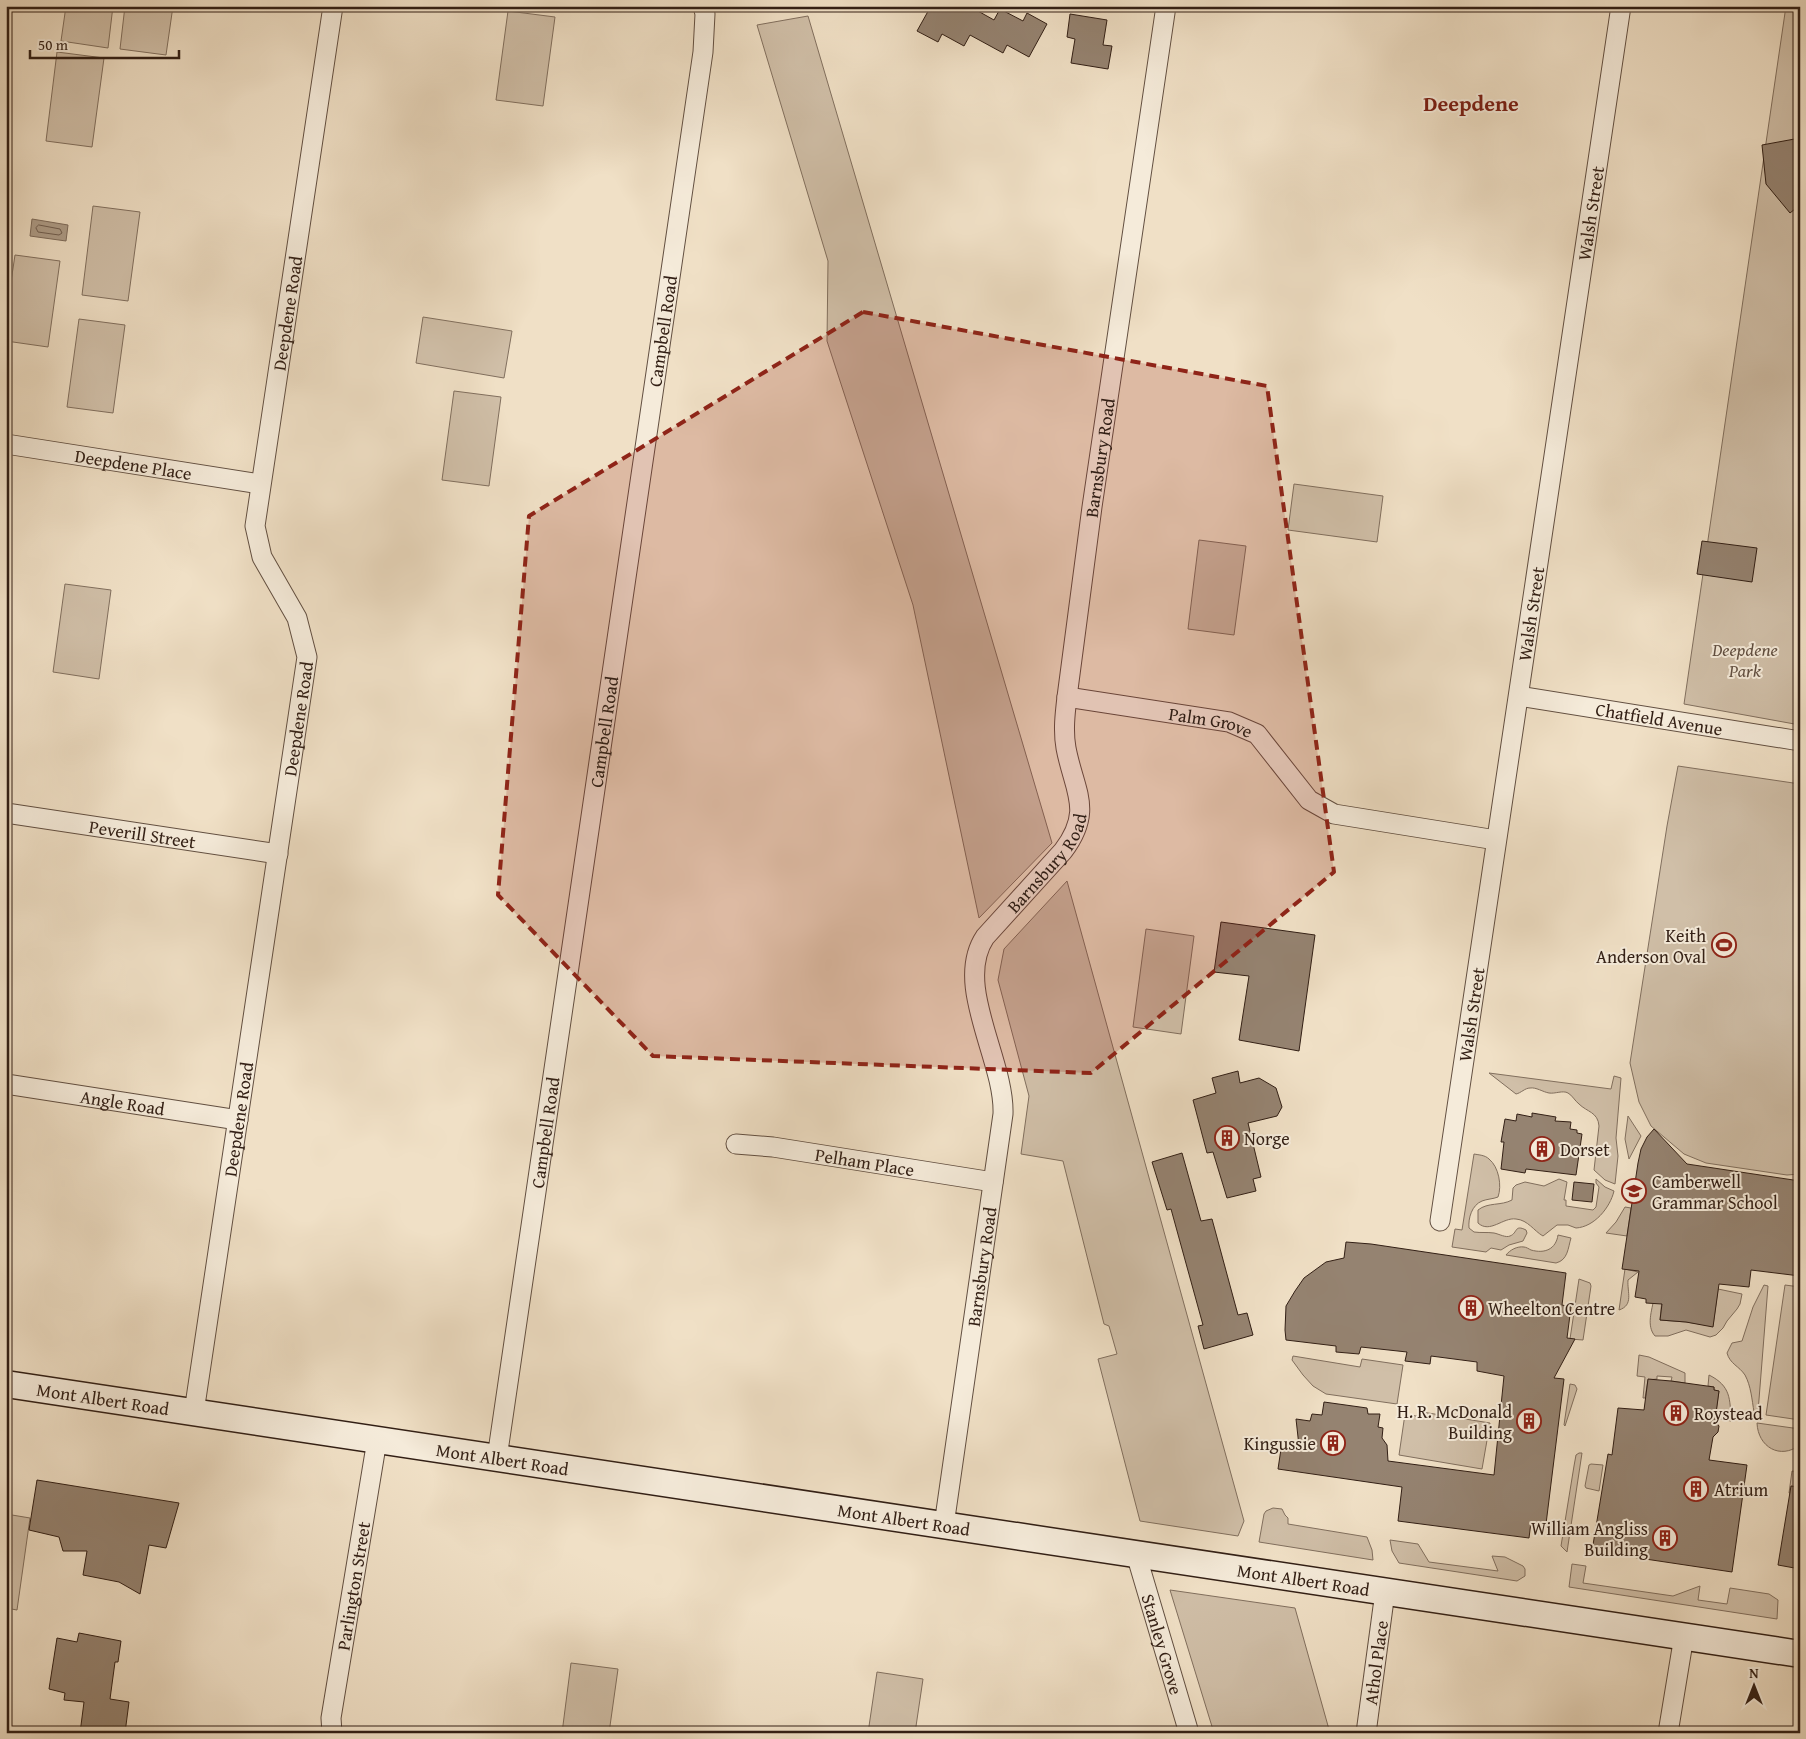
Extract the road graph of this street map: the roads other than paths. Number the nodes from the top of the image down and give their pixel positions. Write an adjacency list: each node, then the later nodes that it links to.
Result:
1 (333, 6): 6 (street, Deepdene Road)
2 (703, 6): 21 (street, Campbell Road)
3 (1166, 6): 8 (street, Barnsbury Road)
4 (1621, 6): 7 (street, Walsh Street)
5 (6, 444): 6 (street, Deepdene Place)
6 (260, 484): 12 (street, Deepdene Road)
7 (1519, 696): 9 (street, Chatfield Avenue); 11 (street, Walsh Street)
8 (1067, 697): 11 (street, Palm Grove); 16 (street, Barnsbury Road)
9 (1800, 741)
10 (6, 813): 12 (street, Peverill Street)
11 (1496, 840): 17 (street, Walsh Street)
12 (278, 854): 14 (street, Deepdene Road)
13 (6, 1084): 14 (street, Angle Road)
14 (238, 1120): 19 (street, Deepdene Road)
15 (736, 1144): 16 (street, Pelham Place)
16 (994, 1182): 22 (street, Barnsbury Road)
17 (1440, 1220)
18 (6, 1384): 19 (main road, Mont Albert Road)
19 (194, 1412): 20 (main road, Mont Albert Road)
20 (377, 1440): 21 (main road, Mont Albert Road); 27 (street, Parlington Street)
21 (497, 1458): 22 (main road, Mont Albert Road)
22 (944, 1525): 23 (main road, Mont Albert Road)
23 (1148, 1556): 24 (main road, Mont Albert Road); 28 (street, Stanley Grove)
24 (1385, 1592): 25 (main road, Mont Albert Road); 29 (street, Athol Place)
25 (1684, 1636): 26 (main road, Mont Albert Road); 30 (street)
26 (1800, 1654)
27 (332, 1733)
28 (1189, 1733)
29 (1366, 1733)
30 (1668, 1733)

